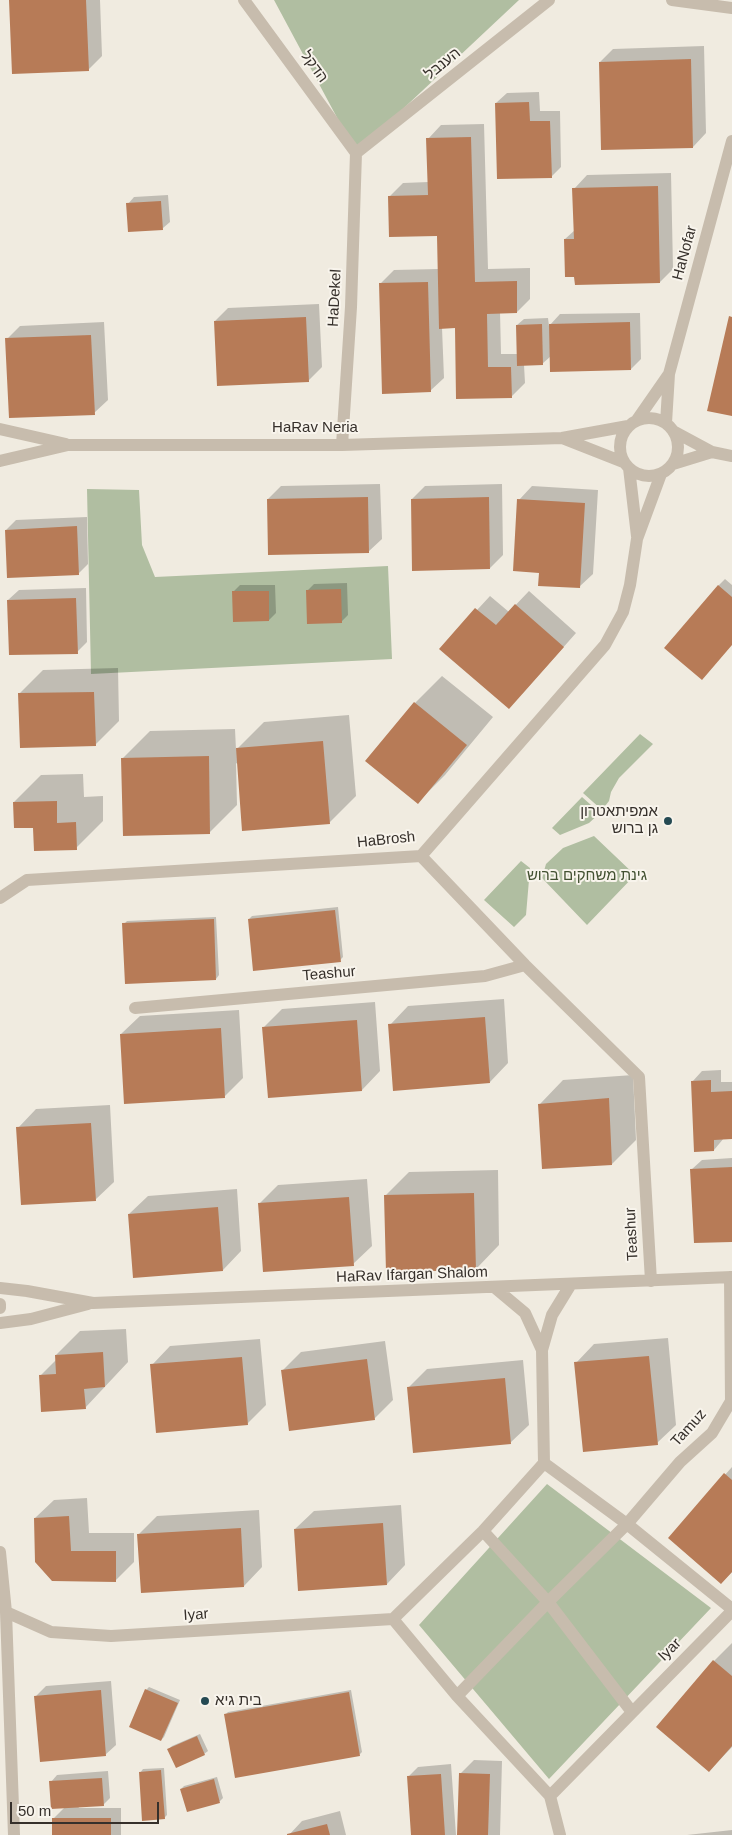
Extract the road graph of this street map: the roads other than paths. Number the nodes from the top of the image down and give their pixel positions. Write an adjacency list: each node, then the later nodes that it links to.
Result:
1 (244, 0): 6 (street, הדקל)
2 (549, 0): 6 (street, הענבל)
3 (672, 0): 4 (street)
4 (732, 8)
5 (732, 141): 7 (street, HaNofar)
6 (356, 153): 13 (street, HaDekel)
7 (669, 374): 8 (street, HaNofar); 9 (street, HaNofar)
8 (633, 423): 9 (street); 11 (street, HaRav Neria); 18 (street)
9 (670, 427): 14 (street); 17 (street)
10 (0, 429): 12 (street, HaRav Neria)
11 (562, 438): 13 (street, HaRav Neria); 18 (street, HaRav Neria)
12 (68, 445): 13 (street, HaRav Neria); 16 (street, HaRav Neria)
13 (342, 445)
14 (712, 452): 15 (street); 17 (street)
15 (732, 456)
16 (0, 461)
17 (673, 464): 19 (street)
18 (626, 465): 19 (street); 20 (street, HaBrosh)
19 (661, 474): 20 (street, HaBrosh)
20 (637, 539): 21 (street, HaBrosh)
21 (421, 856): 22 (street, HaBrosh); 23 (street, Teashur)
22 (0, 898)
23 (525, 965): 24 (street, Teashur); 26 (street, Teashur)
24 (134, 1008)
25 (731, 1277): 26 (street, HaRav Ifargan Shalom); 34 (street, Tamuz)
26 (652, 1281): 27 (street, HaRav Ifargan Shalom)
27 (572, 1284): 29 (street, HaRav Ifargan Shalom); 32 (street)
28 (0, 1288): 30 (street, HaRav Ifargan Shalom)
29 (494, 1288): 30 (street, HaRav Ifargan Shalom); 32 (street)
30 (93, 1303): 31 (street, HaRav Ifargan Shalom)
31 (0, 1323)
32 (542, 1350): 33 (street)
33 (544, 1463): 34 (street, Iyar); 35 (street)
34 (627, 1524): 37 (street); 38 (street, Iyar)
35 (483, 1531): 37 (street); 40 (street)
36 (0, 1552): 39 (street)
37 (548, 1602): 41 (street); 42 (street)
38 (732, 1610): 42 (street, Iyar)
39 (6, 1612): 40 (street, Iyar); 44 (street)
40 (393, 1619): 41 (street)
41 (457, 1696): 43 (street)
42 (632, 1712): 43 (street, Iyar)
43 (550, 1796): 45 (street)
44 (14, 1835)
45 (560, 1835)

